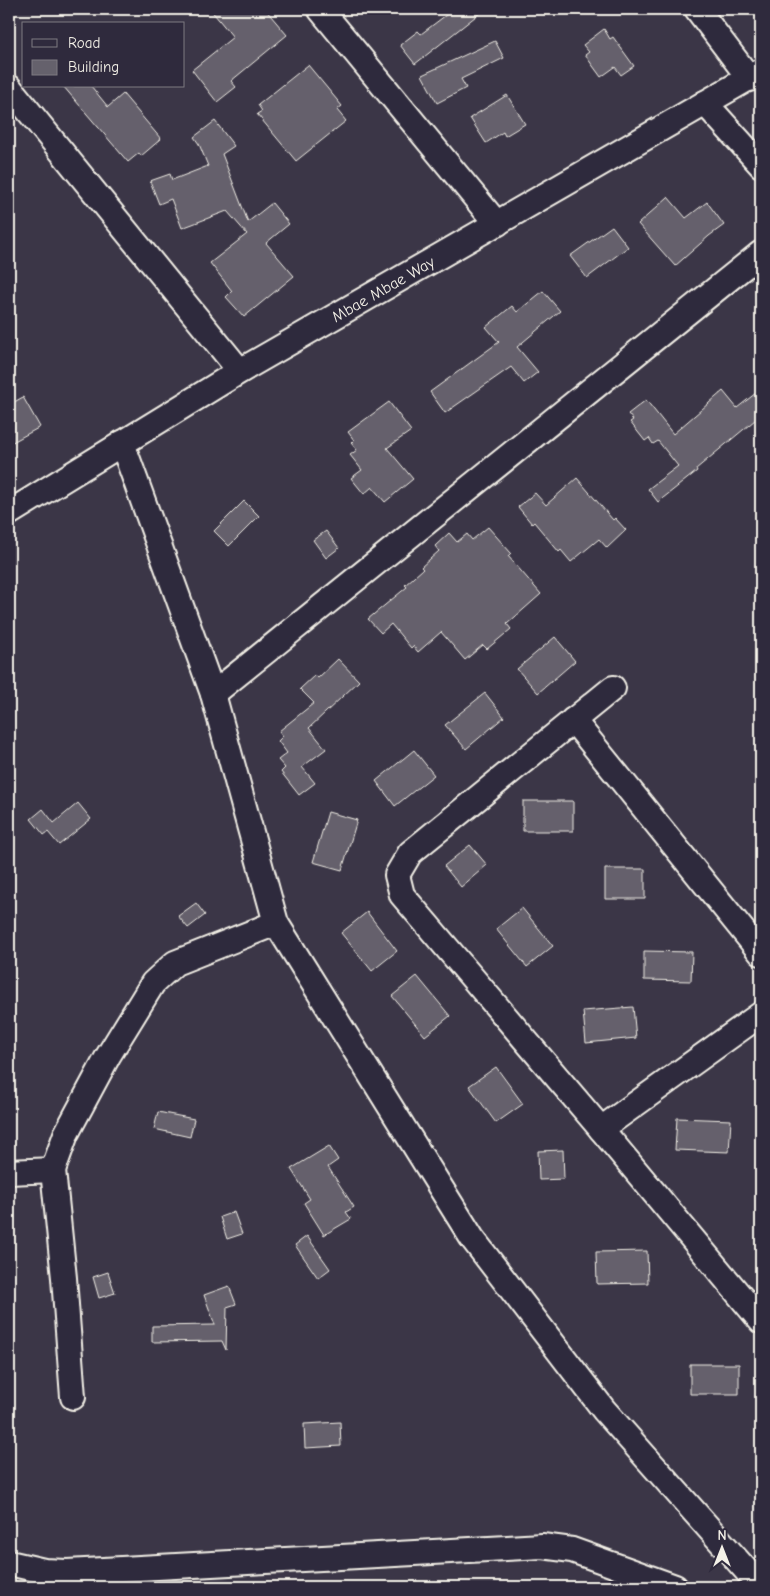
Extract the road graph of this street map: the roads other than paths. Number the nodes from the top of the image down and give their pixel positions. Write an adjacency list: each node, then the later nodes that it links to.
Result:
1 (320, 9): 7 (street)
2 (696, 9): 3 (street)
3 (755, 75): 5 (street, Mbae Mbae Way)
4 (9, 87): 9 (street)
5 (705, 102): 6 (street); 7 (street, Mbae Mbae Way)
6 (761, 165)
7 (497, 224): 9 (street, Mbae Mbae Way)
8 (761, 252): 13 (street)
9 (240, 371): 10 (street, Mbae Mbae Way)
10 (122, 443): 11 (street, Mbae Mbae Way); 13 (street)
11 (9, 513)
12 (613, 688): 14 (street)
13 (213, 694): 15 (street)
14 (573, 720): 16 (street); 18 (street)
15 (276, 924): 19 (street); 25 (street)
16 (761, 953)
17 (761, 1014): 18 (street)
18 (601, 1129): 21 (street)
19 (53, 1170): 20 (street); 22 (street)
20 (9, 1172)
21 (761, 1321)
22 (73, 1397)
23 (9, 1564): 24 (street)
24 (676, 1587)
25 (761, 1587)

